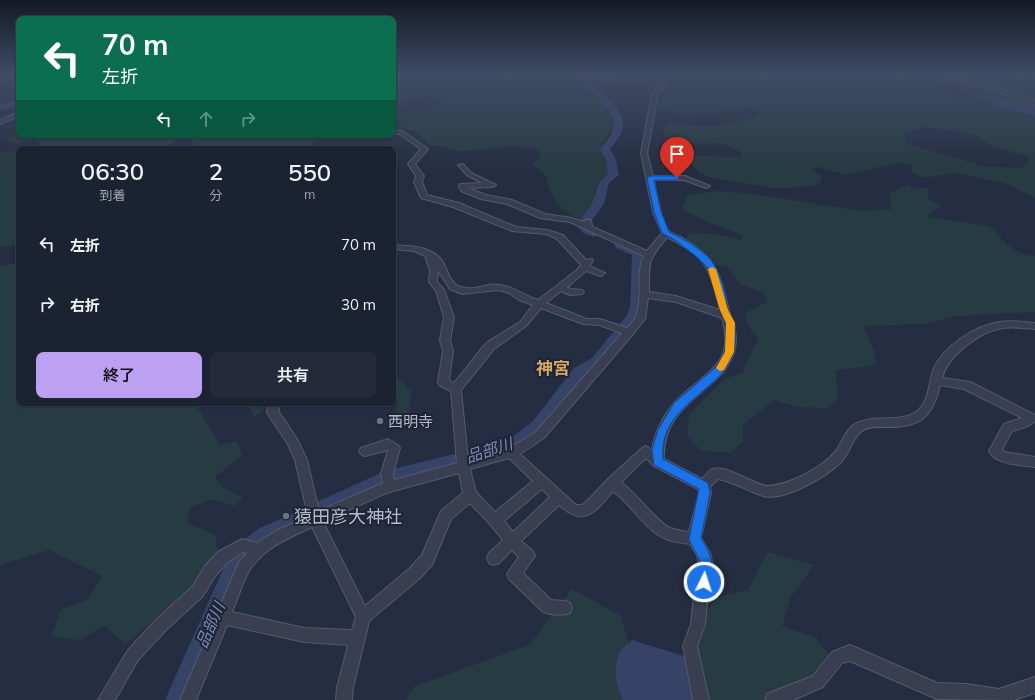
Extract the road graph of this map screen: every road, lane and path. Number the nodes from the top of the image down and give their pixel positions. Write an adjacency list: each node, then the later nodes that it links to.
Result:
1 (653, 106): 8 (street)
2 (16, 115): 3 (street)
3 (0, 122)
4 (396, 132): 6 (street)
5 (434, 144): 6 (street)
6 (425, 149): 14 (street)
7 (461, 165): 13 (street)
8 (650, 178): 9 (street); 10 (street)
9 (706, 186)
10 (666, 233): 13 (street); 20 (street)
11 (396, 247): 12 (street)
12 (429, 255): 19 (street); 24 (street)
13 (649, 255): 18 (street)
14 (586, 264): 15 (street); 16 (street)
15 (600, 273)
16 (560, 287): 17 (street); 19 (street)
17 (579, 292)
18 (644, 296): 20 (street); 22 (street)
19 (539, 304): 22 (street); 24 (street)
20 (727, 316): 28 (street)
21 (1035, 326): 23 (street)
22 (630, 332): 27 (street)
23 (936, 381): 29 (street); 33 (street)
24 (456, 389): 30 (street)
25 (273, 406): 37 (street)
26 (365, 451): 34 (street)
27 (511, 453): 30 (street); 31 (street)
28 (658, 462): 32 (street); 33 (street)
29 (1035, 462)
30 (464, 465): 34 (street); 35 (street)
31 (541, 482): 36 (street); 38 (street)
32 (612, 483): 36 (street); 39 (street)
33 (704, 486): 39 (street)
34 (390, 487): 37 (street)
35 (470, 495): 38 (street); 45 (street)
36 (558, 497): 40 (street)
37 (315, 519): 41 (street); 45 (street)
38 (495, 520): 40 (street)
39 (694, 539): 51 (street)
40 (512, 541): 42 (street); 43 (street)
41 (258, 550): 44 (street); 48 (street)
42 (494, 558)
43 (565, 608)
44 (223, 617): 46 (street); 49 (street)
45 (363, 617): 46 (street)
46 (357, 638): 50 (street)
47 (1035, 685): 52 (street)
48 (106, 700)
49 (188, 700)
50 (344, 700)
51 (701, 700)
52 (773, 700)

